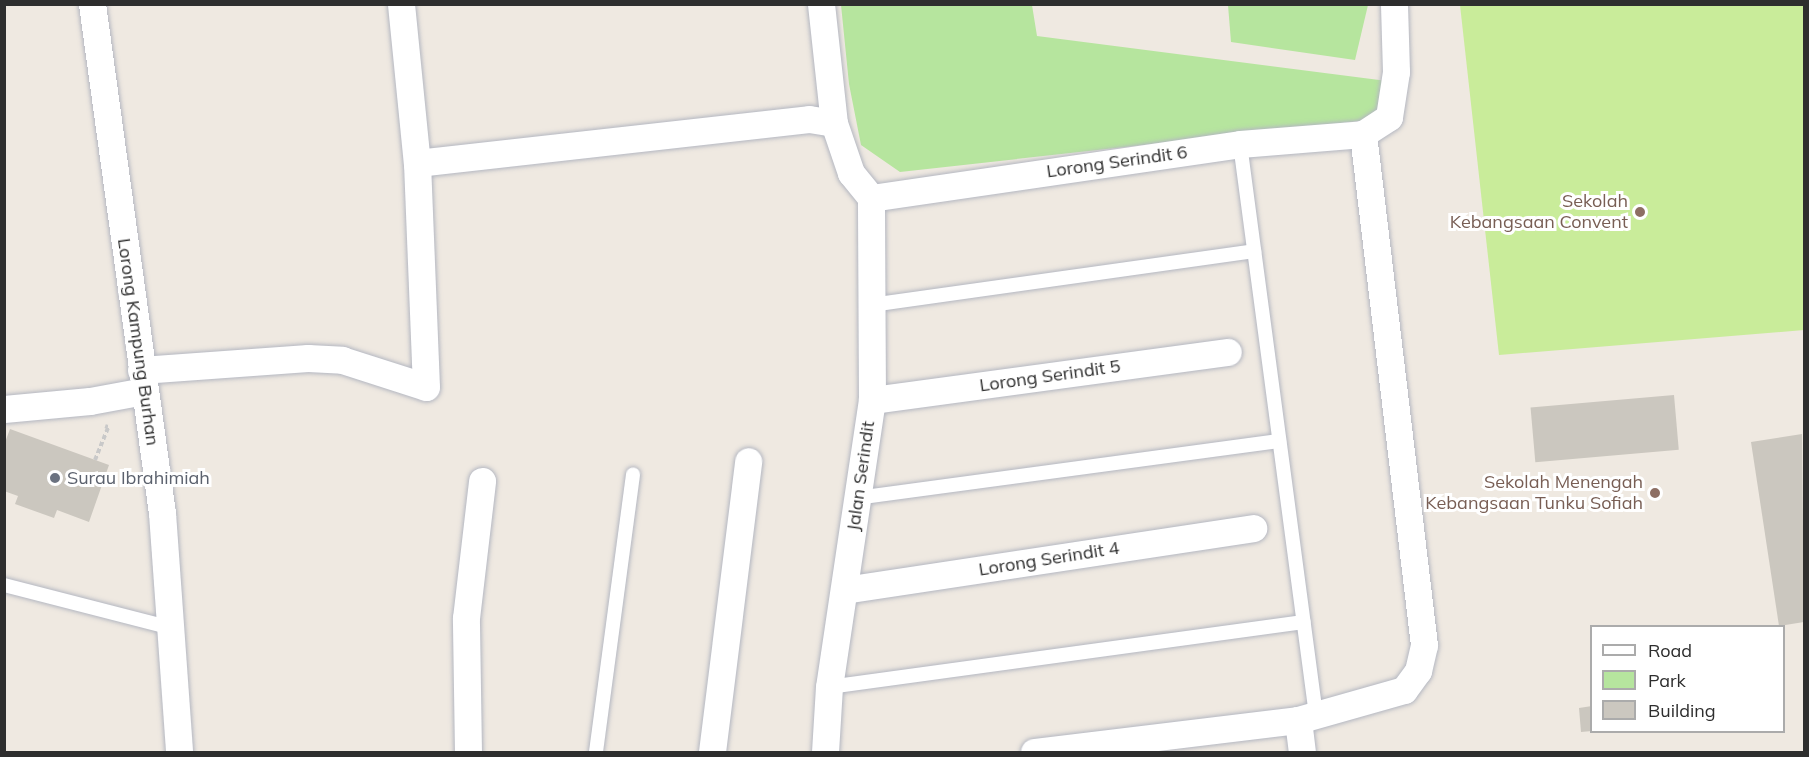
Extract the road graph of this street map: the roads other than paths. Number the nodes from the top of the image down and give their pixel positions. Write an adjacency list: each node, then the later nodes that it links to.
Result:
1 (92, 4): 13 (street, Lorong Kampung Burhan)
2 (401, 4): 8 (street)
3 (821, 4): 5 (street)
4 (1394, 4): 6 (street)
5 (834, 123): 8 (street); 9 (street)
6 (1363, 134): 7 (street, Lorong Serindit 6); 27 (street)
7 (1240, 144): 9 (street, Lorong Serindit 6); 10 (lane)
8 (417, 163): 13 (street)
9 (871, 198): 11 (street, Jalan Serindit)
10 (1254, 251): 11 (lane); 16 (lane)
11 (871, 305): 14 (street, Jalan Serindit)
12 (1228, 351): 14 (street, Lorong Serindit 5)
13 (143, 381): 15 (street); 25 (street, Lorong Kampung Burhan)
14 (872, 400): 20 (street, Jalan Serindit)
15 (4, 409)
16 (1279, 441): 20 (lane); 24 (lane)
17 (748, 461): 31 (street)
18 (633, 474): 30 (lane)
19 (482, 481): 29 (street)
20 (857, 498): 23 (street, Jalan Serindit)
21 (1253, 528): 23 (street, Lorong Serindit 4)
22 (4, 585): 25 (lane)
23 (844, 590): 26 (street, Jalan Serindit)
24 (1304, 622): 26 (lane); 27 (lane)
25 (172, 628): 28 (street, Lorong Kampung Burhan)
26 (829, 687): 32 (street, Jalan Serindit)
27 (1307, 717): 33 (street); 34 (street)
28 (179, 753)
29 (468, 753)
30 (596, 753)
31 (712, 753)
32 (825, 753)
33 (1034, 753)
34 (1302, 753)

